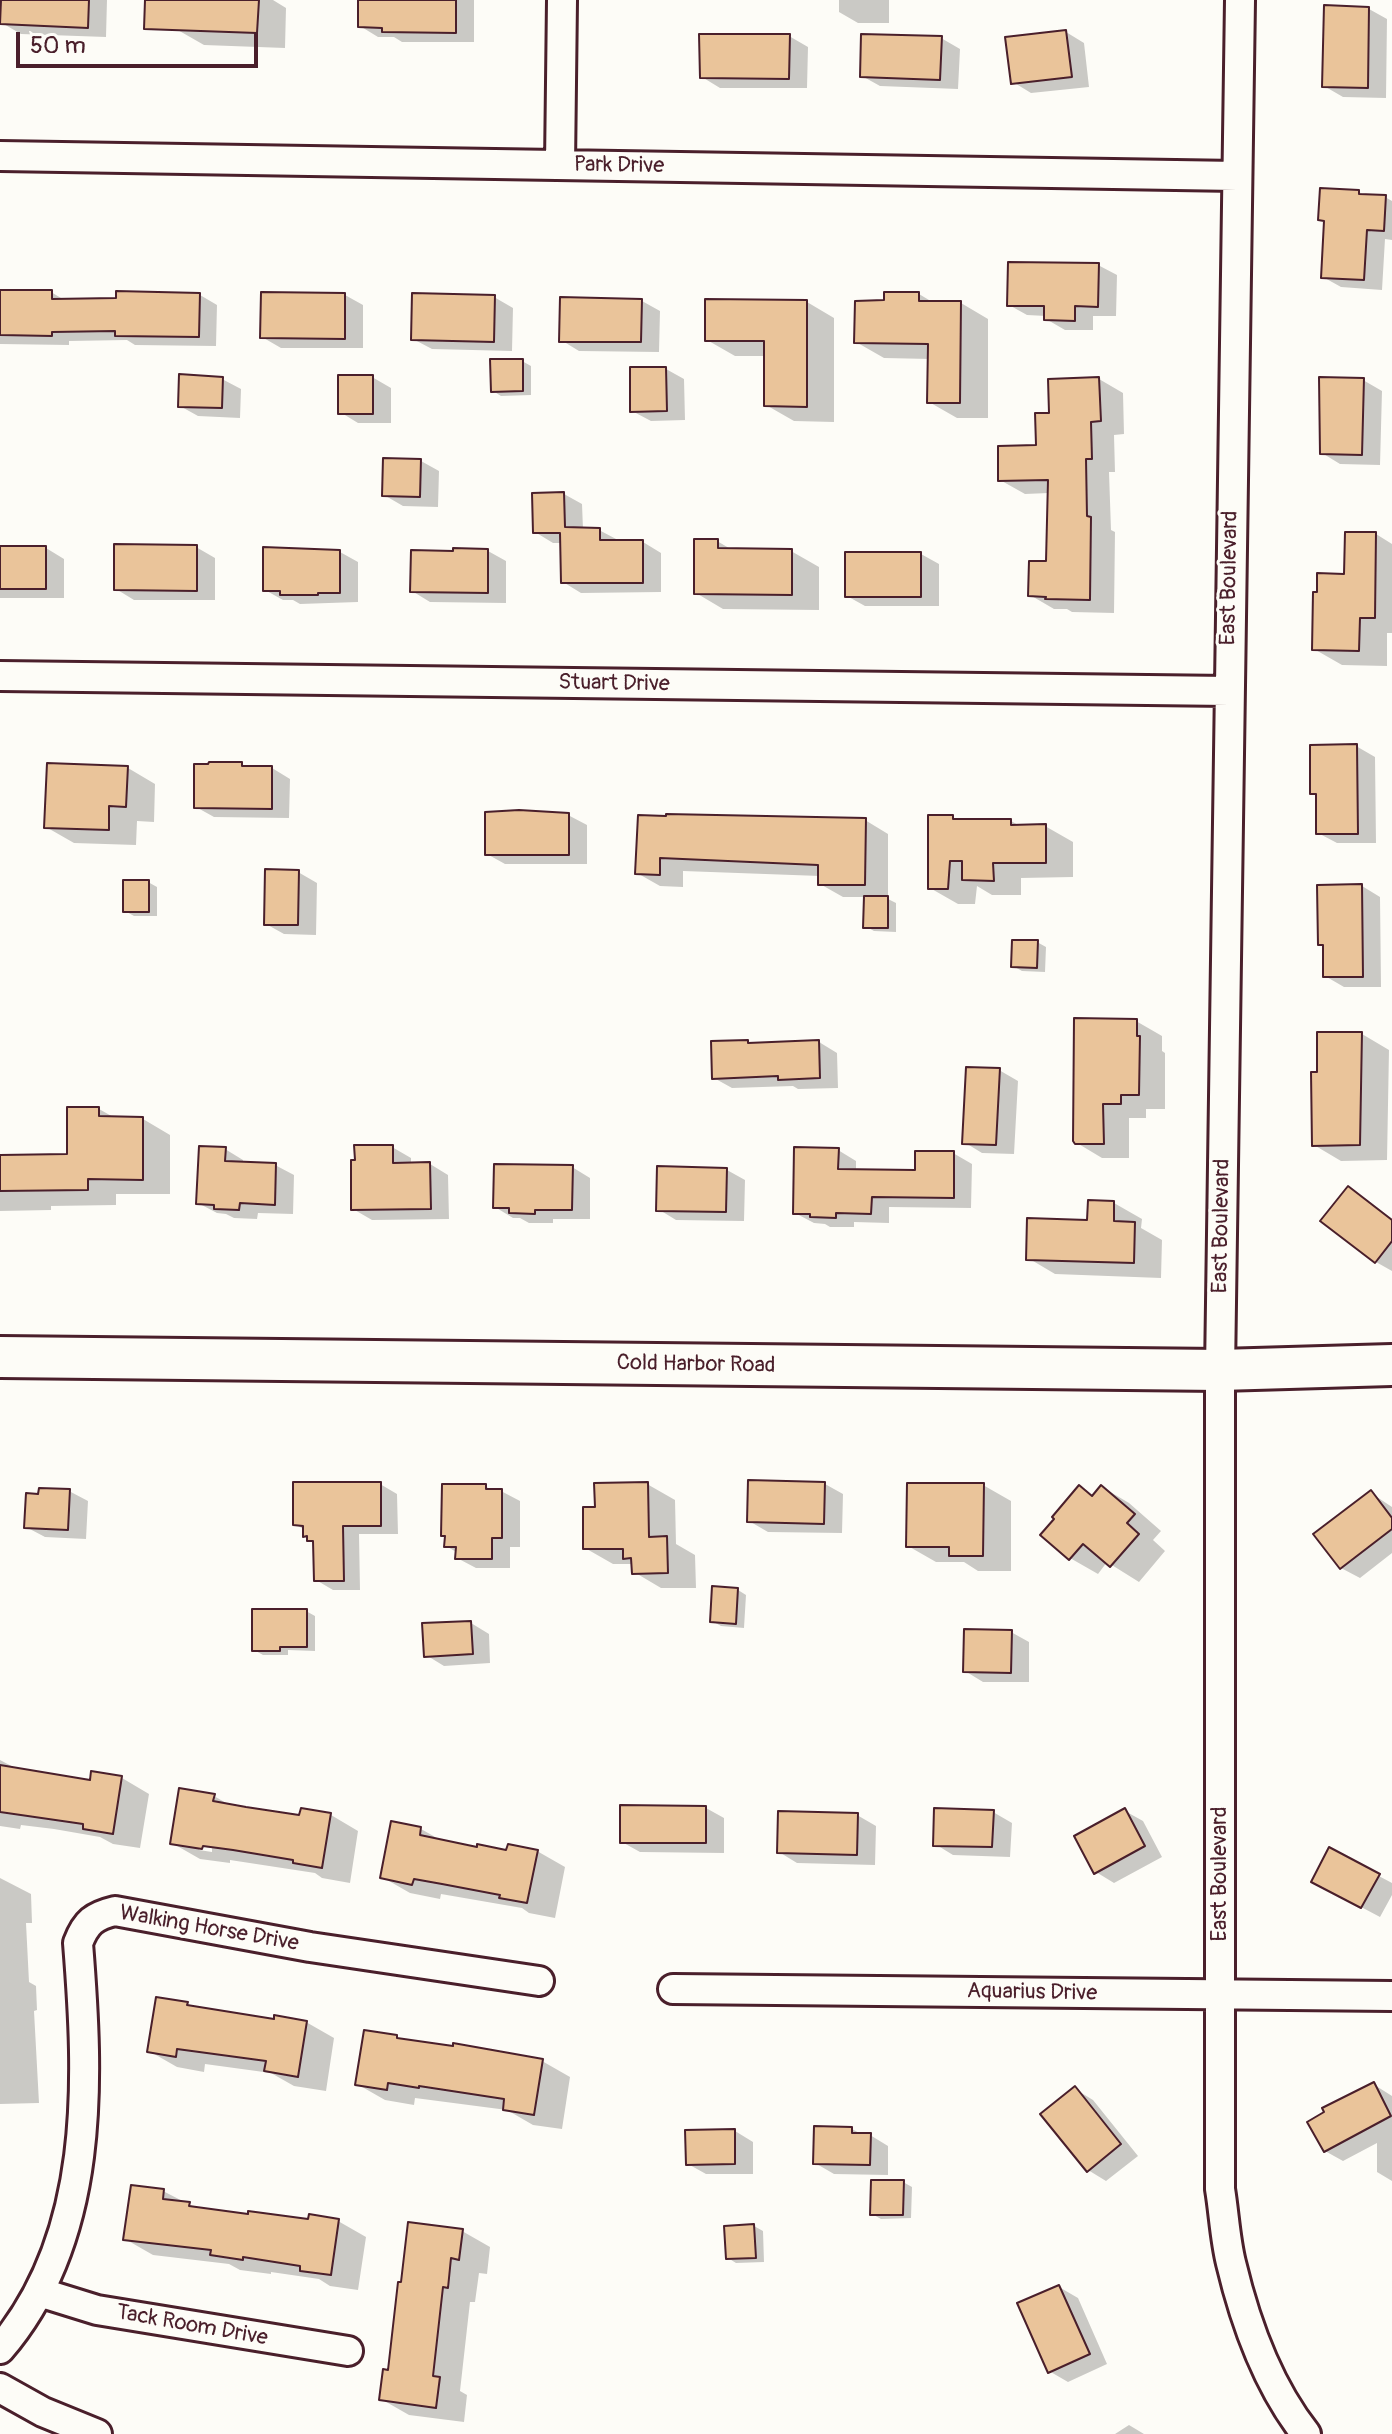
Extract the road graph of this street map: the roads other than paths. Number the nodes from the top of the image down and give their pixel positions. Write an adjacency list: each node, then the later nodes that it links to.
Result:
1 (562, 0): 4 (street)
2 (1240, 0): 5 (street, East Boulevard)
3 (0, 156): 4 (street, Park Drive)
4 (560, 165): 5 (street, Park Drive)
5 (1237, 176): 7 (street, East Boulevard)
6 (0, 676): 7 (street, Stuart Drive)
7 (1229, 691): 10 (street, East Boulevard)
8 (0, 1357): 10 (main road, Cold Harbor Road)
9 (1392, 1365): 10 (main road, Cold Harbor Road)
10 (1220, 1370): 13 (street, East Boulevard)
11 (539, 1981): 15 (street, Walking Horse Drive)
12 (673, 1989): 13 (street, Aquarius Drive)
13 (1220, 1995): 14 (street, Aquarius Drive); 20 (street, East Boulevard)
14 (1392, 1996)
15 (39, 2292): 16 (street, Walking Horse Drive); 17 (street, Tack Room Drive)
16 (0, 2349)
17 (348, 2351)
18 (0, 2388): 19 (street)
19 (97, 2434)
20 (1306, 2434)

